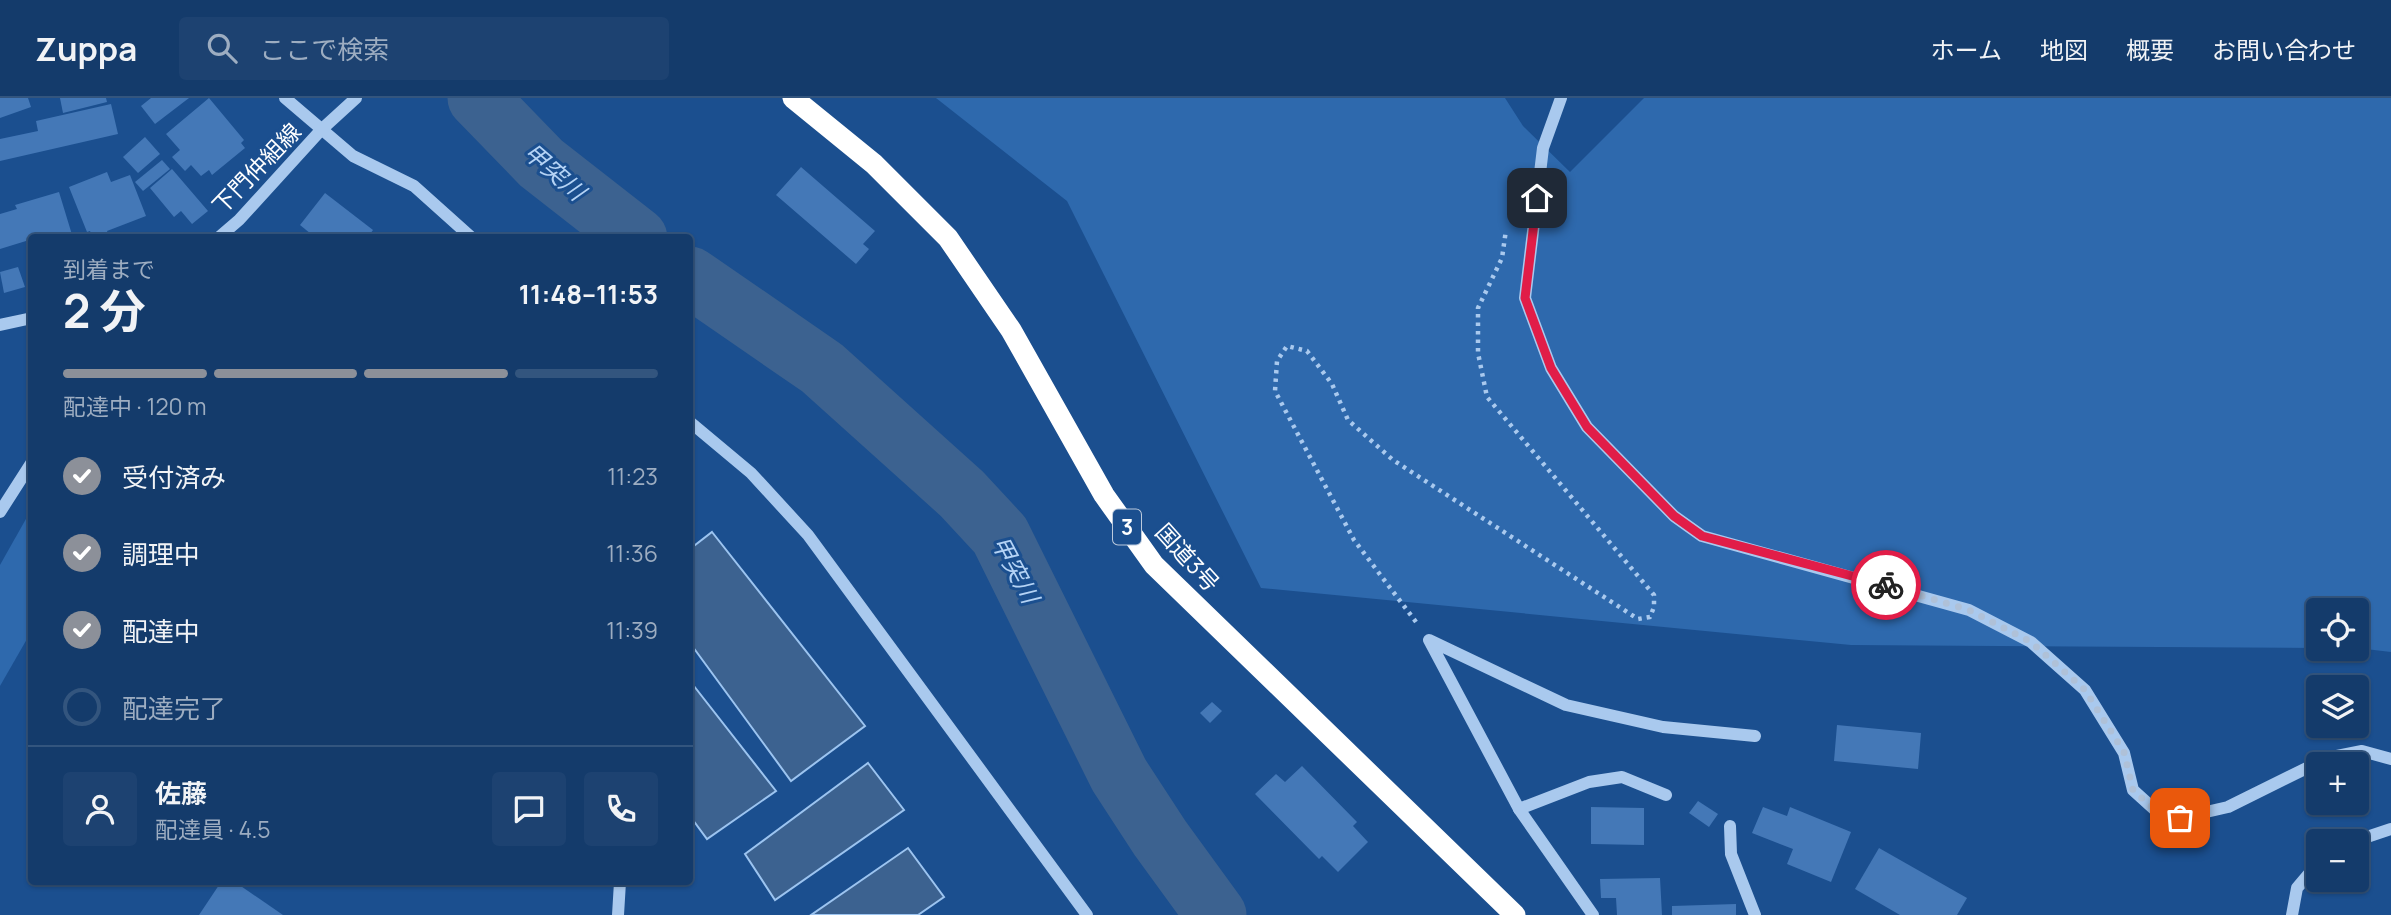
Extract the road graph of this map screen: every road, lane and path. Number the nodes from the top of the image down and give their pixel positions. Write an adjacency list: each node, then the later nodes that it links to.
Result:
1 (285, 98): 5 (street)
2 (356, 98): 5 (street, 下門仲組線)
3 (793, 98): 26 (highway, 国道3号 / 3)
4 (1561, 98): 16 (street)
5 (321, 131): 7 (street, 下門仲組線); 8 (street)
6 (1508, 218): 14 (path)
7 (224, 234)
8 (468, 234)
9 (28, 319): 10 (street)
10 (0, 325)
11 (693, 425): 25 (street)
12 (28, 467): 13 (street)
13 (0, 512)
14 (1429, 640): 15 (street); 18 (street)
15 (1755, 736)
16 (2391, 759)
17 (1666, 795): 18 (street)
18 (1518, 809): 27 (street)
19 (1730, 826): 28 (street)
20 (2391, 829): 21 (street)
21 (2369, 836)
22 (2306, 877): 29 (street)
23 (620, 885): 24 (street)
24 (618, 915)
25 (1087, 915)
26 (1515, 915)
27 (1593, 915)
28 (1755, 915)
29 (2292, 915)

